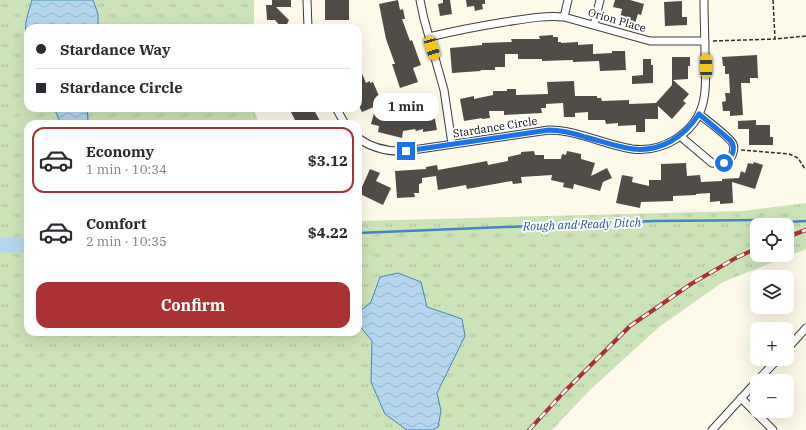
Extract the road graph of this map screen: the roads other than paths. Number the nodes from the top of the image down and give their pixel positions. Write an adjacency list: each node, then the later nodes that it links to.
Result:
1 (307, 0): 7 (street)
2 (420, 0): 9 (street)
3 (568, 0): 6 (street)
4 (600, 0): 8 (street)
5 (704, 0): 10 (street, Stardance Circle)
6 (564, 17): 8 (street, Orion Place); 9 (street, Orion Place)
7 (308, 24)
8 (594, 25): 10 (street, Orion Place)
9 (429, 37): 14 (street)
10 (705, 41): 11 (street, Stardance Circle)
11 (699, 114): 12 (street, Stardance Circle); 12 (street)
12 (680, 136): 14 (street, Stardance Circle)
13 (362, 141): 14 (street, Stardance Circle)
14 (452, 144)
15 (806, 328): 16 (street)
16 (794, 341)
17 (771, 366): 18 (street)
18 (764, 374)
19 (750, 388): 20 (street)
20 (741, 398): 21 (street); 22 (street)
21 (712, 430)
22 (773, 430)

